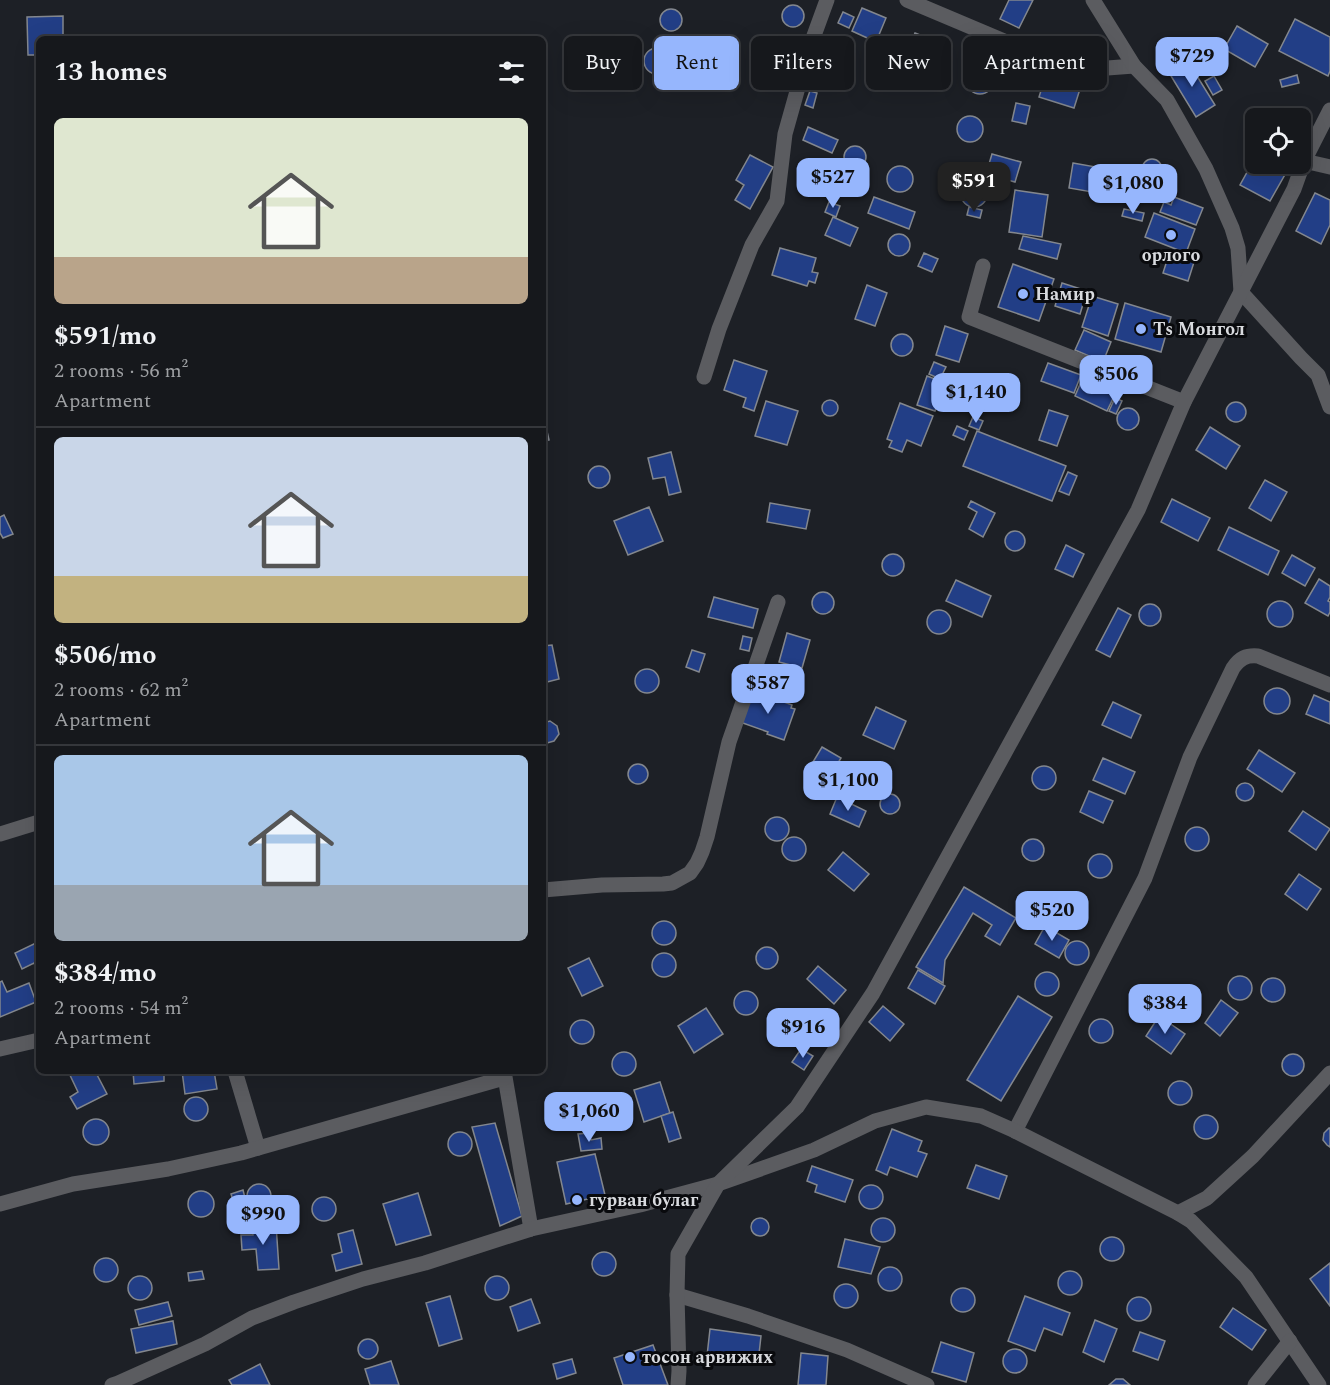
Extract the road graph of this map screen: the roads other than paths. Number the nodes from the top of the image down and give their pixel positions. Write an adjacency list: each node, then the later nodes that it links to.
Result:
1 (827, 0): 12 (street)
2 (907, 0): 4 (street)
3 (1093, 0): 4 (street)
4 (1134, 66): 11 (street)
5 (1330, 110): 6 (street)
6 (1311, 147)
7 (1311, 163): 8 (street)
8 (1330, 167)
9 (1299, 174): 11 (street)
10 (984, 266): 13 (street)
11 (1241, 292): 13 (street); 14 (street)
12 (704, 377)
13 (1184, 402): 27 (street)
14 (1330, 407)
15 (778, 602): 19 (street)
16 (1330, 685): 25 (street)
17 (36, 823): 18 (street)
18 (0, 834)
19 (546, 890)
20 (36, 1041): 21 (street)
21 (0, 1049)
22 (1330, 1073): 29 (street)
23 (236, 1074): 26 (street)
24 (504, 1075): 26 (street); 30 (street)
25 (1015, 1131): 27 (street); 29 (street)
26 (258, 1148): 28 (street)
27 (718, 1184): 30 (street); 31 (street)
28 (0, 1204)
29 (1178, 1213): 32 (street)
30 (531, 1229): 33 (street)
31 (677, 1295): 34 (street); 35 (street)
32 (1290, 1341): 36 (street); 37 (street)
33 (116, 1384)
34 (678, 1385)
35 (927, 1385)
36 (1255, 1385)
37 (1319, 1385)

